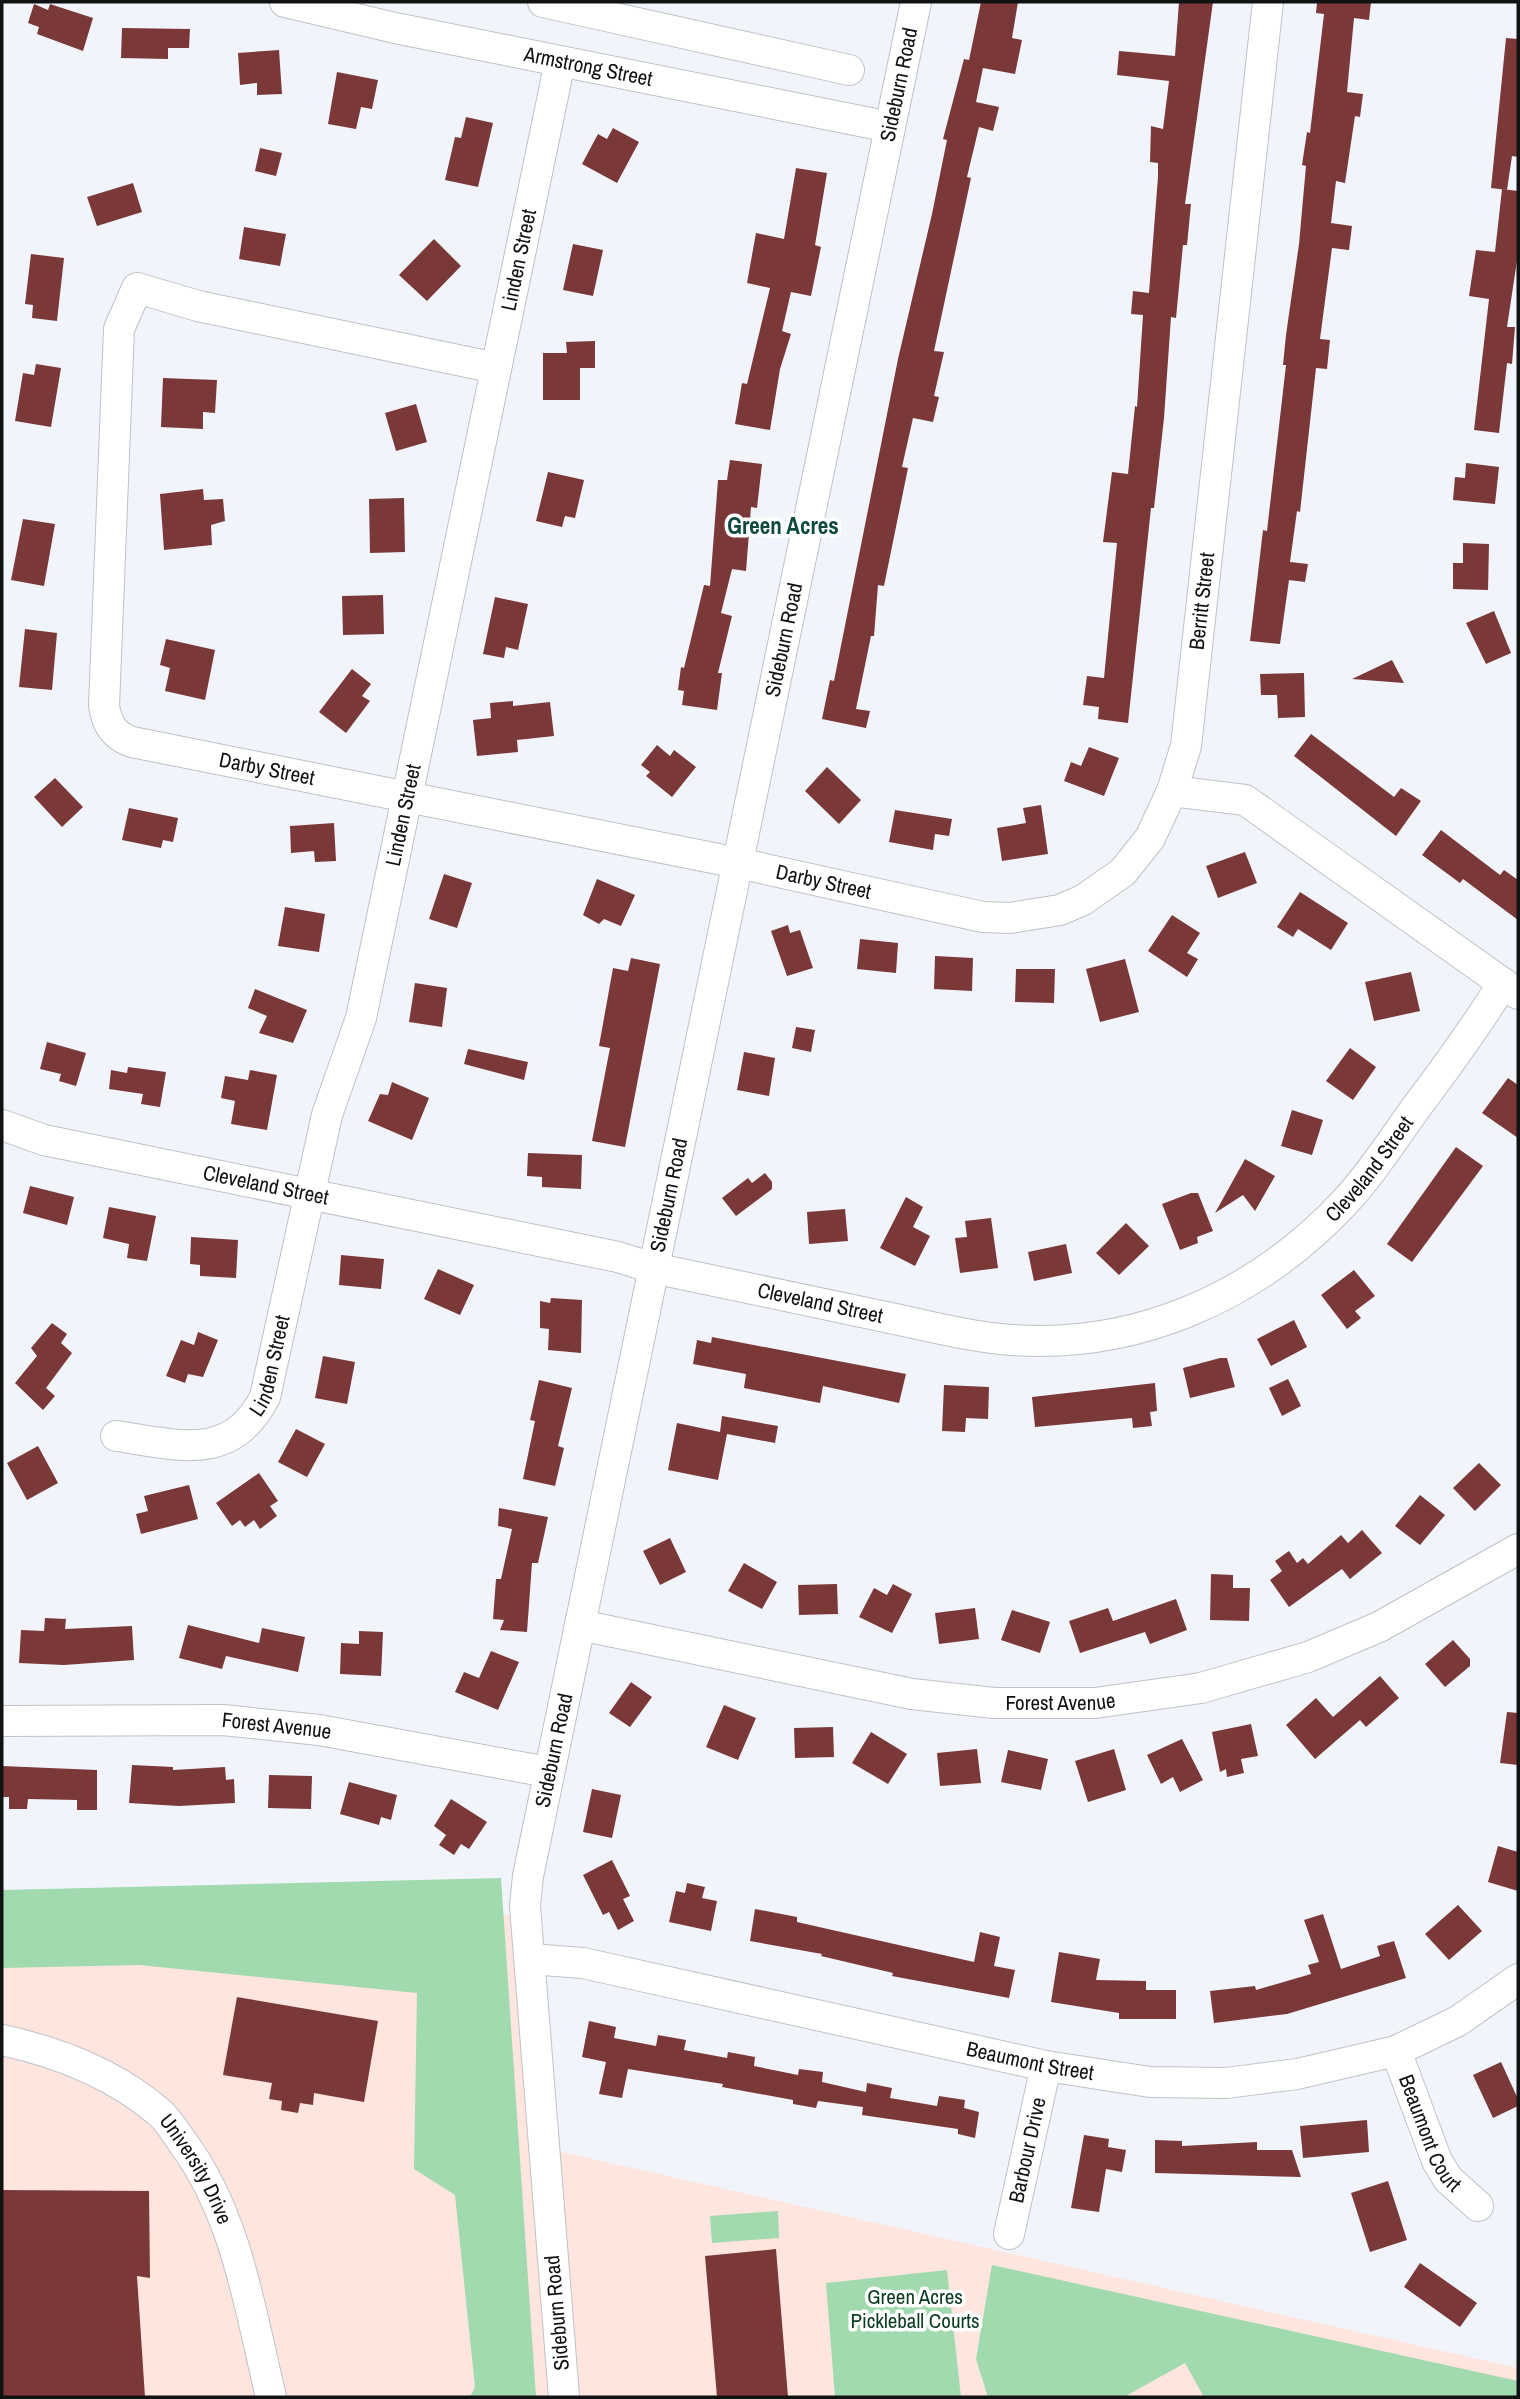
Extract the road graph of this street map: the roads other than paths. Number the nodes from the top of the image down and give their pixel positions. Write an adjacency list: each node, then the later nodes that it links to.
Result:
1 (285, 2): 6 (street, Armstrong Street)
2 (544, 2): 5 (street)
3 (916, 2): 9 (street, Sideburn Road)
4 (1268, 2): 11 (street, Berritt Street)
5 (722, 43): 7 (street); 8 (street)
6 (560, 62): 8 (street, Armstrong Street); 10 (street, Linden Street)
7 (849, 70)
8 (715, 90): 9 (street, Armstrong Street)
9 (890, 127): 13 (street, Sideburn Road)
10 (496, 368): 12 (street, Linden Street); 12 (street, Darby Street)
11 (1172, 791): 13 (street, Darby Street); 14 (street)
12 (406, 797): 13 (street, Darby Street); 16 (street, Linden Street)
13 (738, 863): 17 (street, Sideburn Road)
14 (1511, 989): 17 (street, Cleveland Street)
15 (2, 1125): 16 (street, Cleveland Street)
16 (307, 1196): 17 (street, Cleveland Street); 18 (street, Linden Street)
17 (653, 1268): 20 (street, Sideburn Road)
18 (116, 1436)
19 (1518, 1549): 20 (street, Forest Avenue)
20 (580, 1625): 22 (street, Sideburn Road)
21 (2, 1721): 22 (street, Forest Avenue)
22 (548, 1772): 23 (street, Sideburn Road)
23 (530, 1959): 27 (street, Beaumont Street); 31 (street, Sideburn Road)
24 (1518, 1979): 26 (street, Beaumont Street)
25 (2, 2040): 30 (street, University Drive)
26 (1396, 2051): 27 (street, Beaumont Street); 28 (street, Beaumont Court)
27 (1046, 2066): 29 (street, Barbour Drive)
28 (1478, 2206)
29 (1009, 2234)
30 (271, 2397)
31 (564, 2397)

